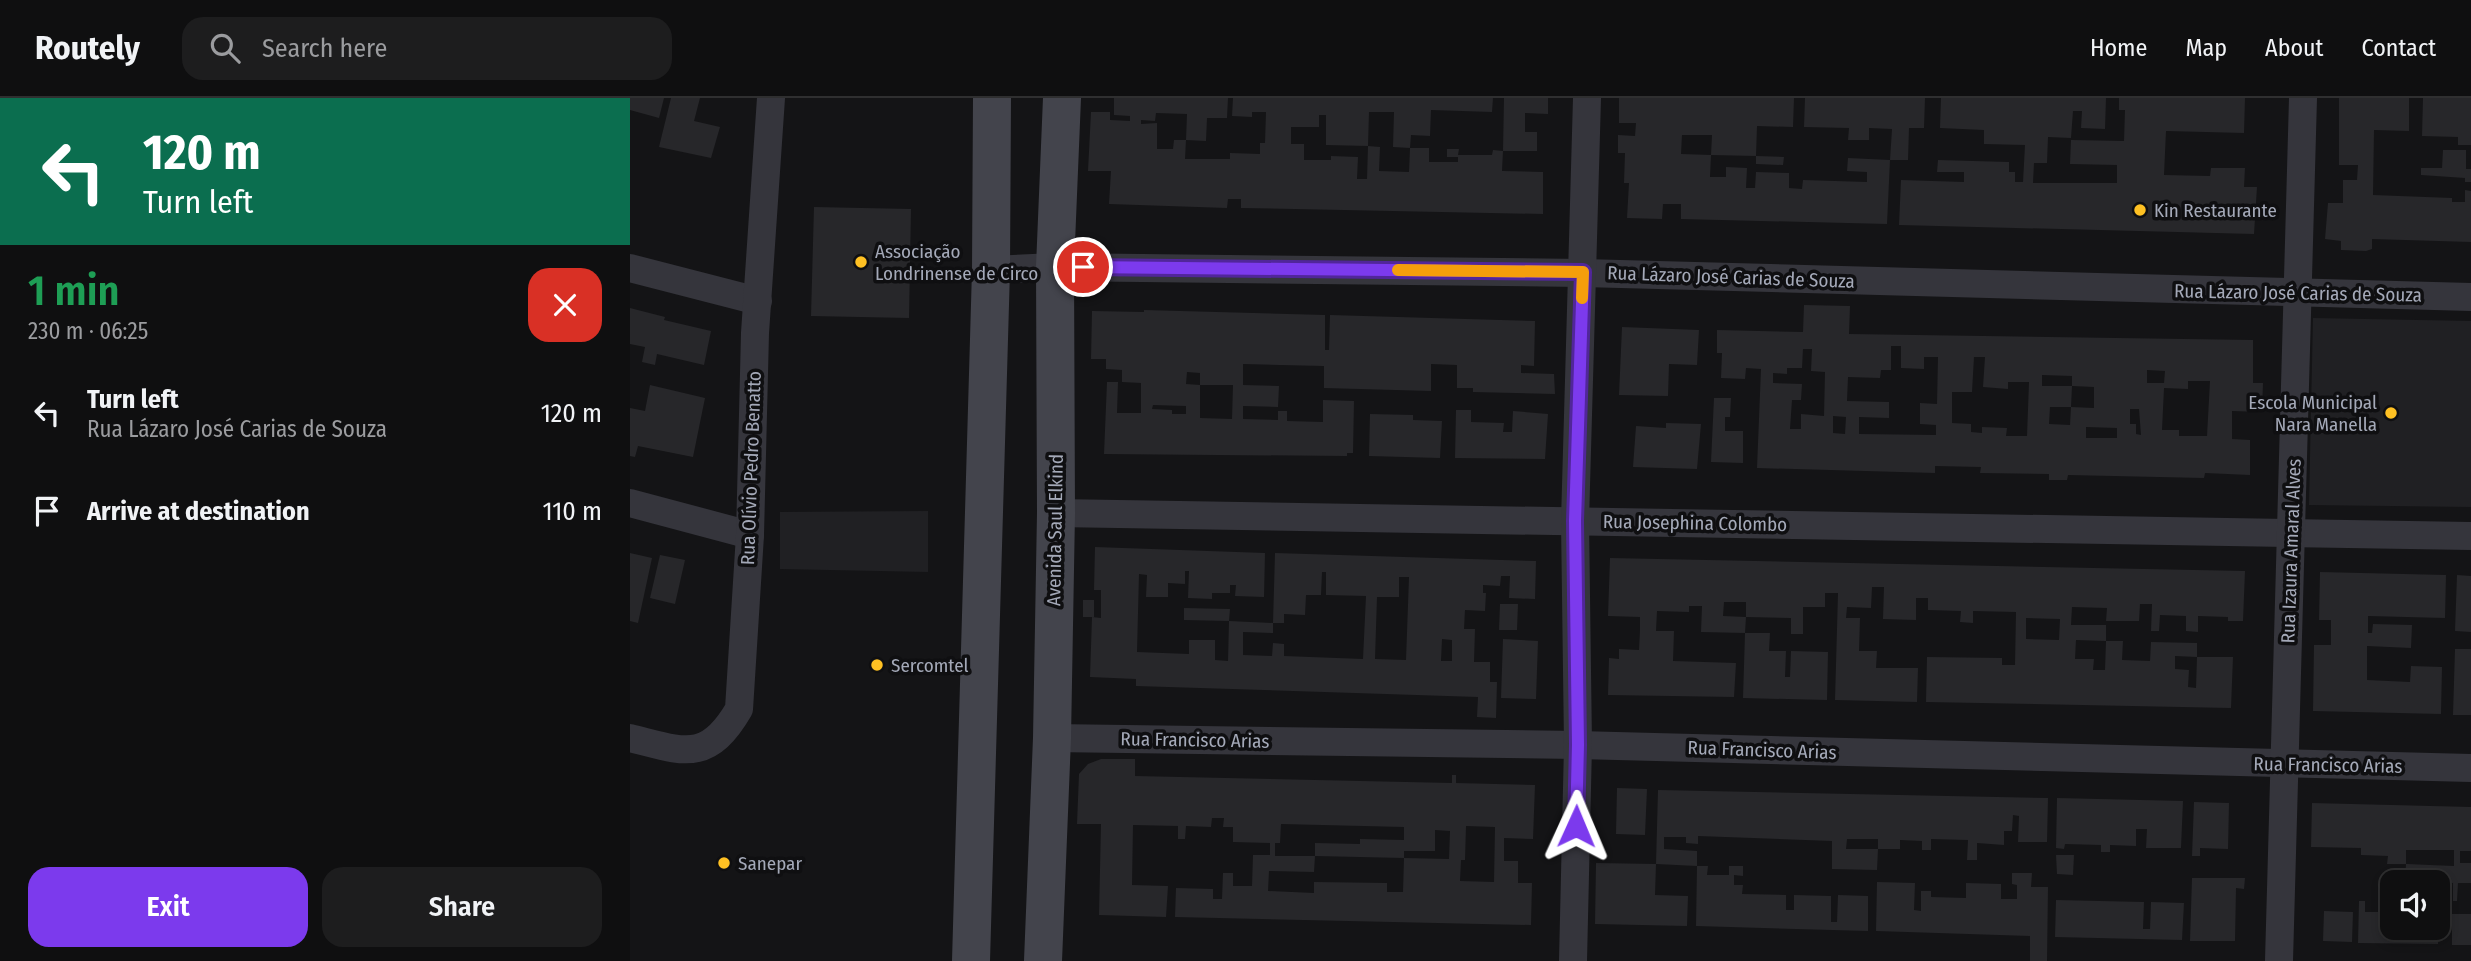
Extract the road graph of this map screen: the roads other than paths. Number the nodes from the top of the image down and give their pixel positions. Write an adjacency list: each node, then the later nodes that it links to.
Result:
1 (771, 98): 12 (street, Rua Olívio Pedro Benatto)
2 (992, 98): 8 (main road)
3 (1062, 98): 6 (main road, Avenida Saul Elkind)
4 (1587, 98): 9 (street)
5 (2303, 98): 10 (street, Rua Izaura Amaral Alves)
6 (1055, 267): 8 (street, Rua Lázaro José Carias de Souza); 9 (street, Rua Lázaro José Carias de Souza); 14 (main road, Avenida Saul Elkind)
7 (630, 268): 12 (street)
8 (991, 270): 24 (main road)
9 (1583, 272): 10 (street, Rua Lázaro José Carias de Souza); 15 (street)
10 (2299, 293): 11 (street, Rua Lázaro José Carias de Souza); 16 (street, Rua Izaura Amaral Alves)
11 (2471, 297)
12 (758, 301): 17 (street, Rua Olívio Pedro Benatto)
13 (630, 503): 17 (street)
14 (1056, 513): 15 (street, Rua Josephina Colombo); 20 (main road, Avenida Saul Elkind)
15 (1575, 521): 16 (street, Rua Josephina Colombo); 21 (street)
16 (2291, 533): 18 (street, Rua Josephina Colombo); 22 (street, Rua Izaura Amaral Alves)
17 (750, 535): 19 (street, Rua Olívio Pedro Benatto)
18 (2471, 536)
19 (630, 738)
20 (1052, 738): 21 (street, Rua Francisco Arias); 25 (main road, Avenida Saul Elkind)
21 (1578, 745): 22 (street, Rua Francisco Arias); 26 (street)
22 (2284, 764): 23 (street, Rua Francisco Arias); 27 (street, Rua Izaura Amaral Alves)
23 (2471, 768)
24 (971, 961)
25 (1043, 961)
26 (1573, 961)
27 (2278, 961)

